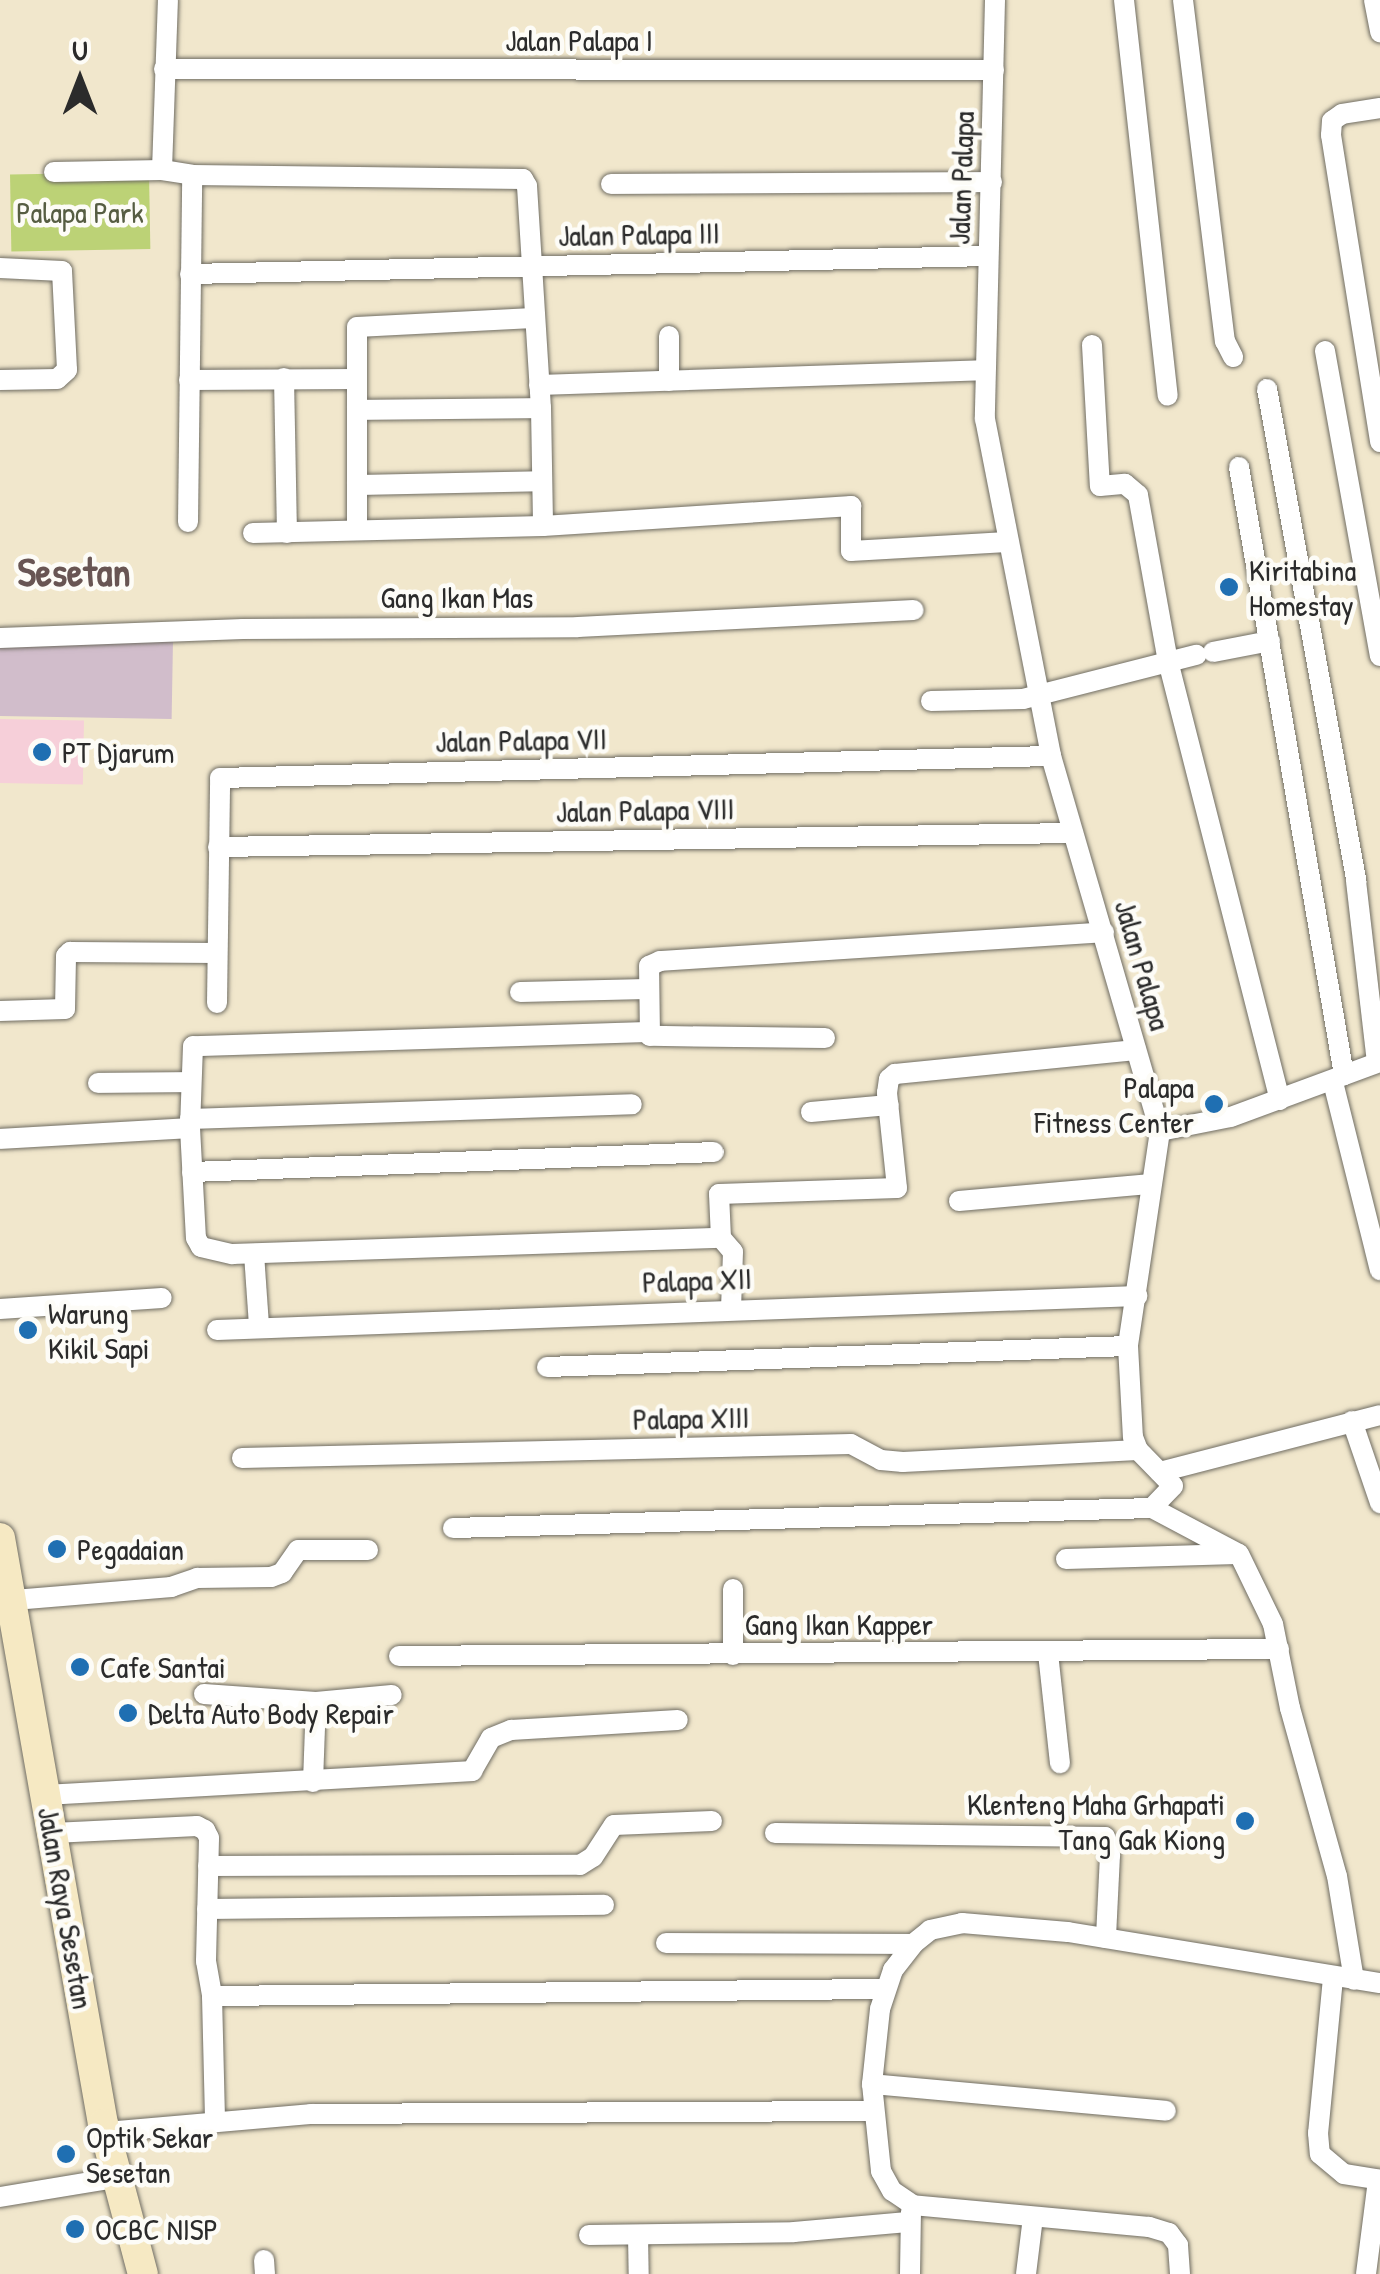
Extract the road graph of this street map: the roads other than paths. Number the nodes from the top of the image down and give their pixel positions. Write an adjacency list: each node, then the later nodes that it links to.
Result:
1 (168, 0): 7 (street)
2 (995, 0): 8 (street, Jalan Palapa)
3 (1124, 0): 32 (street)
4 (1183, 0): 23 (street)
5 (1374, 0): 6 (street)
6 (1380, 32)
7 (164, 69): 8 (street, Jalan Palapa I); 10 (street)
8 (994, 70): 13 (street, Jalan Palapa)
9 (1380, 108): 35 (street)
10 (162, 170): 11 (street, Jalan Palapa III); 12 (street, Jalan Palapa III)
11 (54, 172)
12 (192, 175): 16 (street, Jalan Palapa III); 18 (street)
13 (992, 182): 14 (street); 15 (street, Jalan Palapa)
14 (611, 184)
15 (988, 256): 16 (street, Jalan Palapa III); 24 (street, Jalan Palapa)
16 (531, 267): 18 (street); 19 (street)
17 (0, 268): 27 (street)
18 (190, 274): 28 (street)
19 (534, 318): 26 (street); 30 (street)
20 (669, 336): 29 (street)
21 (1092, 345): 49 (street)
22 (1325, 351): 48 (street)
23 (1233, 356)
24 (983, 370): 29 (street); 44 (street, Jalan Palapa)
25 (284, 378): 26 (street); 28 (street); 42 (street)
26 (357, 379): 34 (street)
27 (0, 380)
28 (189, 380): 39 (street)
29 (669, 381): 30 (street)
30 (539, 385): 33 (street)
31 (1267, 389): 64 (street)
32 (1168, 396)
33 (541, 408): 34 (street); 37 (street)
34 (358, 410): 38 (street)
35 (1380, 442)
36 (1239, 467): 47 (street)
37 (542, 482): 38 (street); 40 (street)
38 (357, 485): 41 (street)
39 (188, 522)
40 (544, 526): 41 (street); 44 (street)
41 (358, 530): 42 (street)
42 (287, 532): 43 (street)
43 (253, 533)
44 (1006, 542): 50 (street, Jalan Palapa)
45 (914, 610): 46 (street, Gang Ikan Mas)
46 (0, 638)
47 (1270, 641): 49 (street); 65 (street)
48 (1380, 656)
49 (1168, 661): 50 (street); 68 (street)
50 (1040, 692): 51 (street); 52 (street, Jalan Palapa)
51 (931, 701)
52 (1050, 756): 53 (street, Jalan Palapa); 54 (street, Jalan Palapa VII)
53 (1073, 834): 54 (street, Jalan Palapa VIII); 55 (street, Jalan Palapa)
54 (218, 847): 56 (street, Jalan Palapa VII)
55 (1104, 932): 57 (street); 63 (street, Jalan Palapa)
56 (217, 952): 59 (street, Jalan Palapa VII); 60 (street)
57 (647, 989): 58 (street); 61 (street)
58 (520, 992)
59 (217, 1003)
60 (0, 1011)
61 (650, 1034): 62 (street); 66 (street)
62 (825, 1038)
63 (1136, 1050): 70 (street); 73 (street, Jalan Palapa)
64 (1378, 1062): 65 (street)
65 (1339, 1078): 68 (street); 81 (street)
66 (189, 1082): 67 (street); 72 (street)
67 (98, 1083)
68 (1280, 1100): 73 (street)
69 (632, 1104): 72 (street)
70 (888, 1104): 71 (street); 79 (street)
71 (811, 1112)
72 (190, 1124): 74 (street); 76 (street)
73 (1160, 1131): 77 (street, Jalan Palapa)
74 (0, 1139)
75 (714, 1152): 76 (street)
76 (192, 1172): 80 (street)
77 (1151, 1184): 78 (street); 82 (street, Jalan Palapa)
78 (959, 1201)
79 (721, 1238): 80 (street); 85 (street)
80 (254, 1254): 86 (street)
81 (1380, 1270)
82 (1137, 1296): 85 (street, Palapa XII); 88 (street, Jalan Palapa)
83 (162, 1298): 84 (street)
84 (0, 1308)
85 (732, 1309): 86 (street, Palapa XII)
86 (258, 1325): 87 (street, Palapa XII)
87 (217, 1330)
88 (1128, 1346): 89 (street); 92 (street, Jalan Palapa)
89 (547, 1367)
90 (1380, 1414): 91 (street)
91 (1352, 1420): 94 (street); 95 (street)
92 (1138, 1450): 93 (street, Palapa XIII); 94 (street)
93 (242, 1458)
94 (1160, 1472): 96 (street)
95 (1380, 1503)
96 (1152, 1508): 97 (street); 100 (street)
97 (454, 1528)
98 (0, 1538): 103 (main road, Jalan Raya Sesetan)
99 (368, 1550): 103 (street)
100 (1239, 1554): 101 (street); 104 (street)
101 (1066, 1559)
102 (733, 1588): 106 (street)
103 (14, 1600): 114 (main road, Jalan Raya Sesetan)
104 (1279, 1649): 105 (street, Gang Ikan Kapper); 125 (street)
105 (1048, 1653): 106 (street, Gang Ikan Kapper); 112 (street)
106 (733, 1655): 107 (street, Gang Ikan Kapper)
107 (399, 1656)
108 (204, 1694): 110 (street)
109 (392, 1695): 110 (street)
110 (316, 1702): 113 (street)
111 (678, 1720): 113 (street)
112 (1060, 1763)
113 (313, 1782): 114 (street)
114 (46, 1795): 116 (main road, Jalan Raya Sesetan)
115 (712, 1821): 118 (street)
116 (53, 1833): 118 (street); 133 (main road, Jalan Raya Sesetan)
117 (775, 1833): 121 (street)
118 (208, 1866): 120 (street)
119 (604, 1905): 120 (street)
120 (208, 1909): 128 (street)
121 (1106, 1938): 123 (street); 124 (street)
122 (666, 1943): 123 (street)
123 (913, 1944): 127 (street)
124 (1332, 1978): 125 (street); 135 (street)
125 (1354, 1980): 126 (street)
126 (1380, 1983)
127 (884, 1989): 128 (street); 129 (street)
128 (212, 1996): 132 (street)
129 (872, 2084): 130 (street); 131 (street)
130 (873, 2111): 132 (street); 137 (street)
131 (1166, 2111)
132 (215, 2120): 133 (street)
133 (105, 2132): 134 (main road, Jalan Raya Sesetan)
134 (115, 2178): 136 (street); 142 (main road, Jalan Raya Sesetan)
135 (1379, 2180): 141 (street)
136 (0, 2197)
137 (910, 2214): 138 (street); 140 (street); 144 (street)
138 (1033, 2217): 145 (street); 146 (street)
139 (589, 2235): 140 (street)
140 (638, 2235): 143 (street)
141 (1374, 2251): 147 (street)
142 (143, 2274)
143 (639, 2274)
144 (910, 2274)
145 (1026, 2274)
146 (1180, 2274)
147 (1366, 2274)

